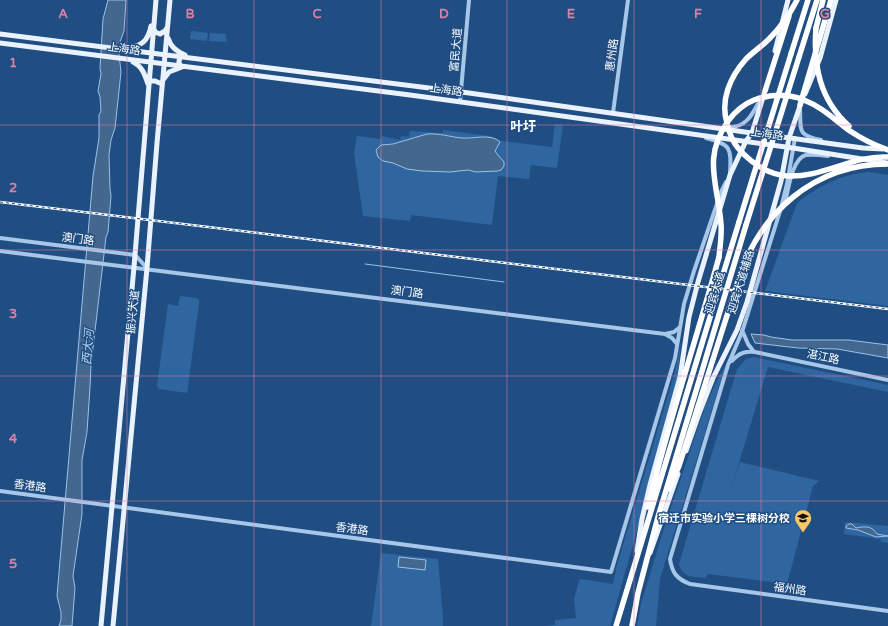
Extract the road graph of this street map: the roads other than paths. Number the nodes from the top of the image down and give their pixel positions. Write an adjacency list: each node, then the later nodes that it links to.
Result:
1 (156, 0): 13 (main road, 振兴大道)
2 (170, 0): 14 (main road, 振兴大道)
3 (469, 0): 34 (street, 富民大道)
4 (628, 0): 40 (street, 惠州路)
5 (788, 0): 33 (main road)
6 (794, 0): 33 (highway)
7 (797, 0): 49 (highway, bridge)
8 (808, 0): 70 (highway, 迎宾大道, bridge)
9 (816, 0): 69 (highway, 迎宾大道, bridge)
10 (823, 0): 48 (highway, bridge)
11 (830, 0): 38 (highway)
12 (836, 0): 38 (main road, 迎宾大道辅路)
13 (155, 12): 15 (main road, 振兴大道); 19 (main road)
14 (168, 27): 15 (main road); 17 (main road, 振兴大道)
15 (154, 28): 21 (main road, 振兴大道)
16 (0, 34): 19 (main road, 上海路)
17 (167, 35): 22 (main road, 振兴大道); 24 (main road)
18 (0, 43): 25 (main road, 上海路)
19 (122, 49): 20 (main road, 上海路)
20 (133, 50): 21 (main road, 上海路); 25 (main road)
21 (152, 53): 22 (main road, 上海路); 26 (main road, 振兴大道)
22 (165, 54): 23 (main road, 上海路); 27 (main road, 振兴大道)
23 (181, 57): 24 (main road, 上海路); 28 (main road)
24 (194, 58): 31 (main road, 上海路)
25 (126, 59): 26 (main road, 上海路); 32 (main road)
26 (151, 63): 27 (main road, 上海路); 29 (main road, 振兴大道)
27 (164, 64): 28 (main road, 上海路); 30 (main road, 振兴大道)
28 (182, 67): 30 (main road); 35 (main road, 上海路)
29 (149, 82): 30 (main road); 32 (main road, 振兴大道)
30 (163, 83): 58 (main road, 振兴大道)
31 (409, 85): 34 (main road, 上海路); 35 (main road)
32 (149, 88): 56 (main road, 振兴大道)
33 (765, 91): 41 (street); 43 (main road)
34 (462, 92): 36 (main road, 上海路); 37 (street, 富民大道)
35 (410, 95): 37 (main road, 上海路)
36 (506, 98): 39 (main road); 40 (main road, 上海路)
37 (460, 102): 39 (main road, 上海路)
38 (800, 105): 44 (main road, 迎宾大道辅路); 47 (street)
39 (506, 109): 42 (main road, 上海路)
40 (613, 113): 41 (main road, 上海路)
41 (674, 122): 43 (main road, 上海路)
42 (673, 132): 45 (main road, 上海路); 52 (street)
43 (752, 133): 44 (main road, 上海路); 45 (main road)
44 (792, 138): 46 (main road, 迎宾大道辅路); 47 (main road, 上海路)
45 (746, 141): 46 (main road, 上海路); 52 (main road)
46 (790, 147): 50 (main road, 上海路); 54 (street); 71 (main road, 迎宾大道辅路)
47 (863, 148): 48 (main road, 上海路)
48 (888, 148): 70 (highway, bridge)
49 (888, 157)
50 (870, 160): 51 (main road, 上海路); 54 (street)
51 (888, 164): 69 (highway, bridge)
52 (730, 176): 59 (street); 70 (main road)
53 (0, 238): 56 (street, 澳门路)
54 (772, 239): 60 (street)
55 (0, 250): 57 (street, 澳门路)
56 (135, 255): 57 (main road, 振兴大道); 58 (street)
57 (134, 267): 58 (street, 澳门路); 67 (main road, 振兴大道)
58 (148, 268): 61 (street, 澳门路); 68 (main road, 振兴大道)
59 (680, 327): 61 (street); 62 (street)
60 (742, 330): 63 (street); 64 (street)
61 (665, 334): 62 (street)
62 (676, 344): 68 (street, 香港路)
63 (755, 352): 64 (street); 65 (street, 湛江路)
64 (728, 365): 72 (street, 福州路)
65 (888, 380)
66 (0, 491): 67 (street, 香港路)
67 (112, 506): 68 (street, 香港路); 73 (main road, 振兴大道)
68 (124, 508): 74 (main road, 振兴大道)
69 (658, 517): 71 (highway, 迎宾大道)
70 (636, 560): 75 (highway, 迎宾大道)
71 (645, 564): 76 (highway, 迎宾大道)
72 (888, 612)
73 (101, 626)
74 (113, 626)
75 (616, 626)
76 (632, 626)

